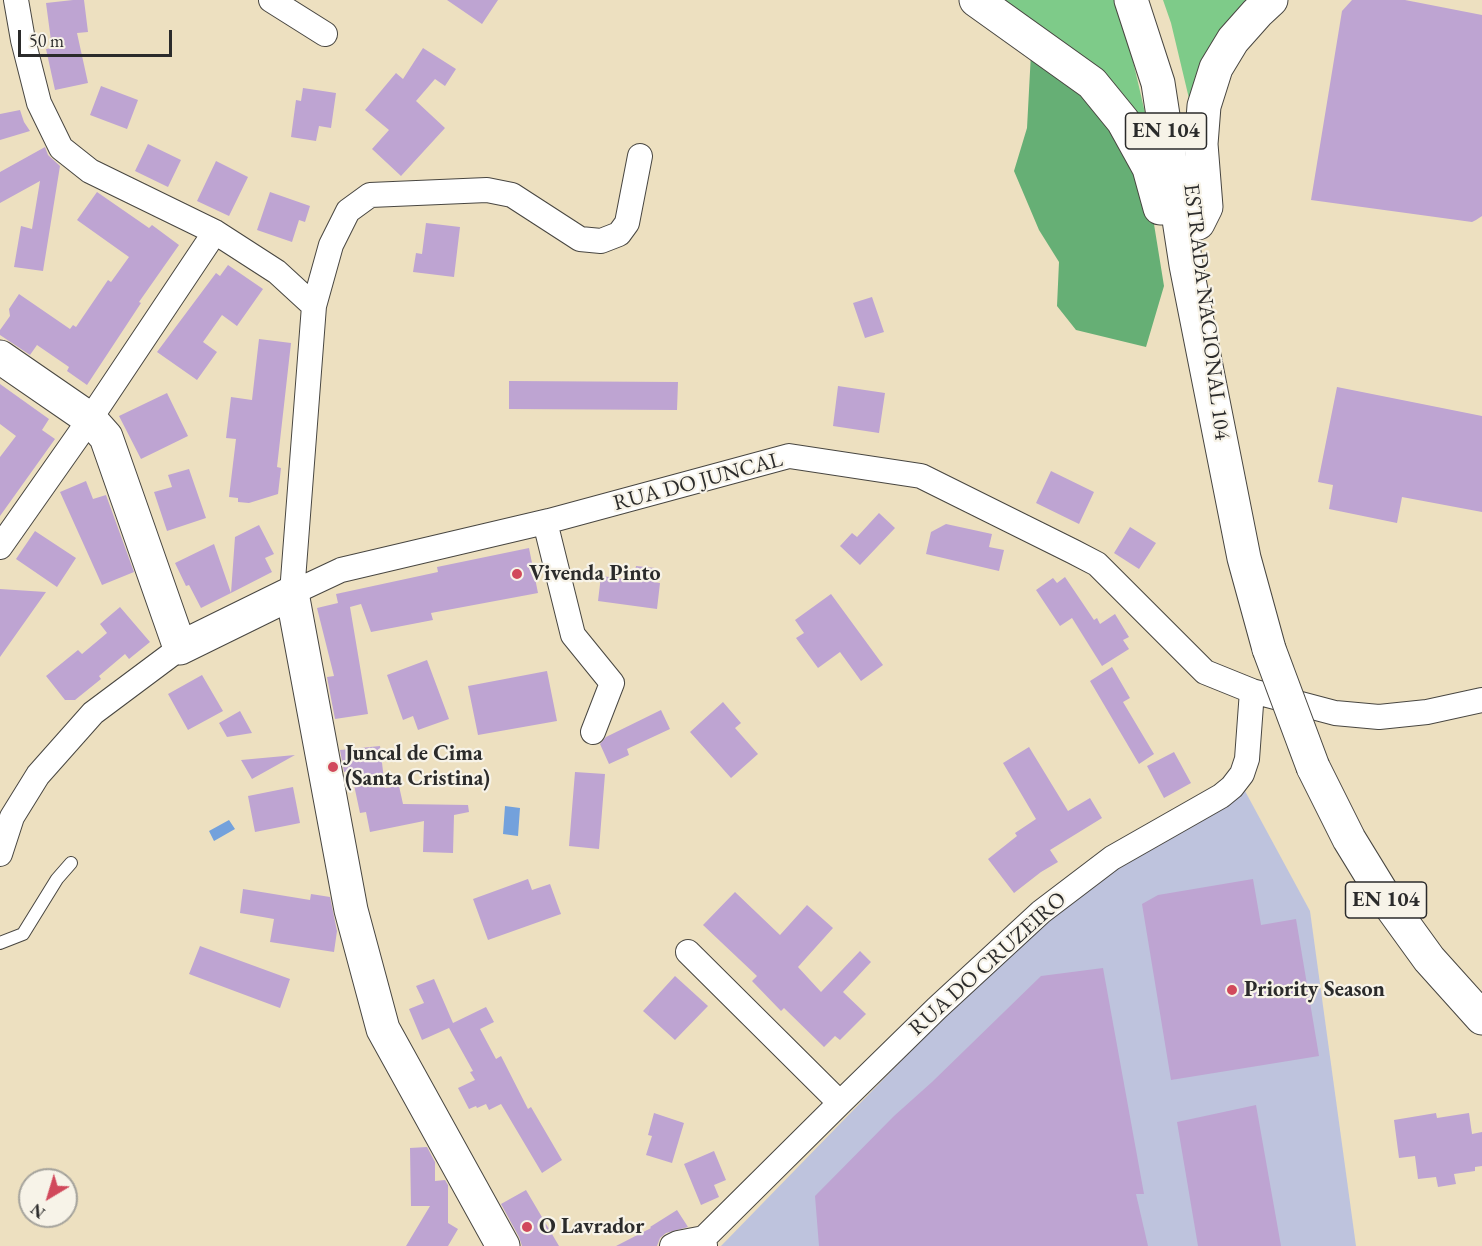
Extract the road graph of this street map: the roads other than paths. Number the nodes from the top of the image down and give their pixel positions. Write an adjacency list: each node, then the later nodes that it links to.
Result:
1 (16, 0): 10 (street)
2 (271, 0): 7 (street)
3 (976, 0): 11 (main road)
4 (1131, 0): 11 (main road, ESTRADA NACIONAL 104 / EN 104)
5 (1147, 0): 9 (main road, ESTRADA NACIONAL 104 / EN 104)
6 (1271, 0): 9 (main road)
7 (326, 34)
8 (640, 156): 12 (street)
9 (1198, 223): 15 (main road, ESTRADA NACIONAL 104 / EN 104)
10 (215, 232): 12 (street); 14 (street)
11 (1186, 265): 15 (main road, ESTRADA NACIONAL 104 / EN 104)
12 (314, 306): 18 (street)
13 (0, 357): 14 (main road)
14 (90, 419): 17 (street); 19 (main road)
15 (1224, 454): 27 (main road, EN 104, bridge)
16 (545, 522): 18 (street, RUA DO JUNCAL); 20 (street, RUA DO JUNCAL); 22 (street)
17 (0, 547)
18 (292, 593): 19 (main road, RUA DO JUNCAL); 30 (main road)
19 (180, 648): 23 (street, RUA DO JUNCAL)
20 (1252, 691): 21 (street, RUA DO JUNCAL); 28 (street, RUA DO CRUZEIRO)
21 (1482, 699)
22 (593, 732)
23 (0, 854)
24 (71, 863): 25 (lane)
25 (0, 943)
26 (688, 952): 28 (street)
27 (1482, 1017)
28 (840, 1103): 29 (street, RUA DO CRUZEIRO)
29 (704, 1242): 31 (street)
30 (503, 1246)
31 (672, 1246)

